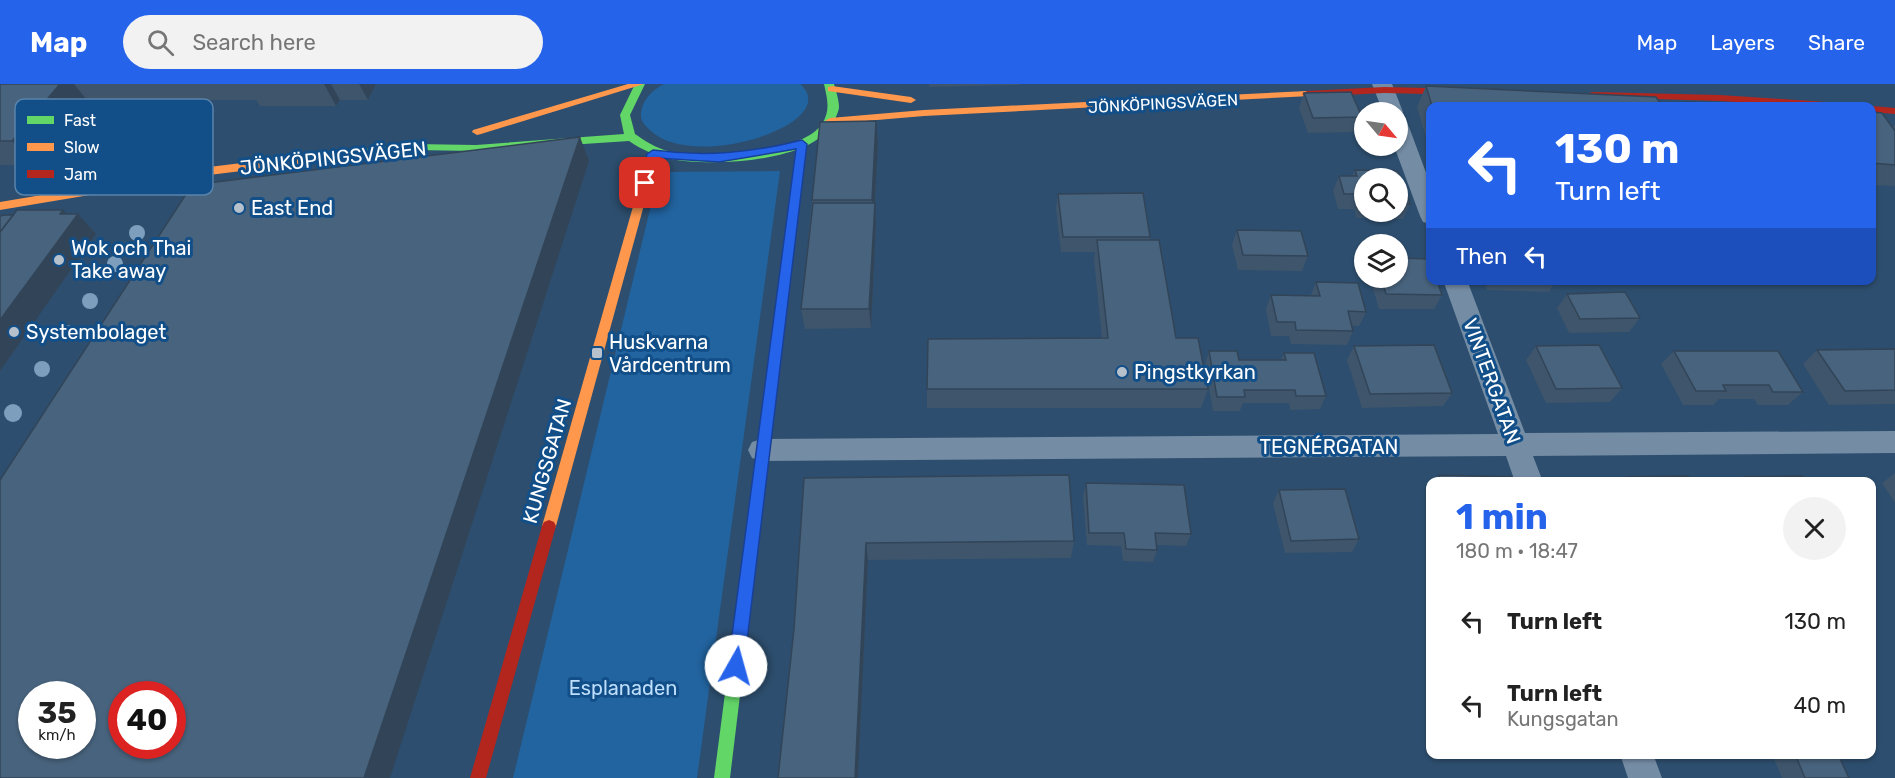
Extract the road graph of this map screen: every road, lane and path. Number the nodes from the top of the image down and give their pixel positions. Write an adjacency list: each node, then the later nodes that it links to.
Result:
1 (640, 84): 12 (street); 14 (street)
2 (831, 86): 9 (street, JÖNKÖPINGSVÄGEN); 11 (street)
3 (1383, 87): 4 (street, JÖNKÖPINGSVÄGEN); 6 (street); 9 (street, JÖNKÖPINGSVÄGEN)
4 (1488, 92)
5 (1581, 94): 7 (street)
6 (1389, 102)
7 (1781, 102)
8 (1876, 109): 10 (street)
9 (1008, 110): 11 (street, JÖNKÖPINGSVÄGEN)
10 (1895, 111)
11 (830, 121): 13 (street)
12 (632, 137): 14 (street, JÖNKÖPINGSVÄGEN); 15 (street)
13 (802, 144): 15 (street); 24 (street)
14 (413, 147): 17 (street, JÖNKÖPINGSVÄGEN)
15 (653, 154): 27 (street, KUNGSGATAN)
16 (1408, 154): 19 (street)
17 (213, 171)
18 (66, 195): 20 (street, JÖNKÖPINGSVÄGEN)
19 (1426, 203)
20 (0, 206)
21 (1457, 285): 23 (street, VINTERGATAN)
22 (1895, 442): 23 (street, TEGNÉRGATAN)
23 (1515, 446): 24 (street, TEGNÉRGATAN); 25 (street, VINTERGATAN)
24 (762, 450): 28 (street)
25 (1528, 477)
26 (1638, 759): 29 (street)
27 (478, 778)
28 (722, 778)
29 (1645, 778)

